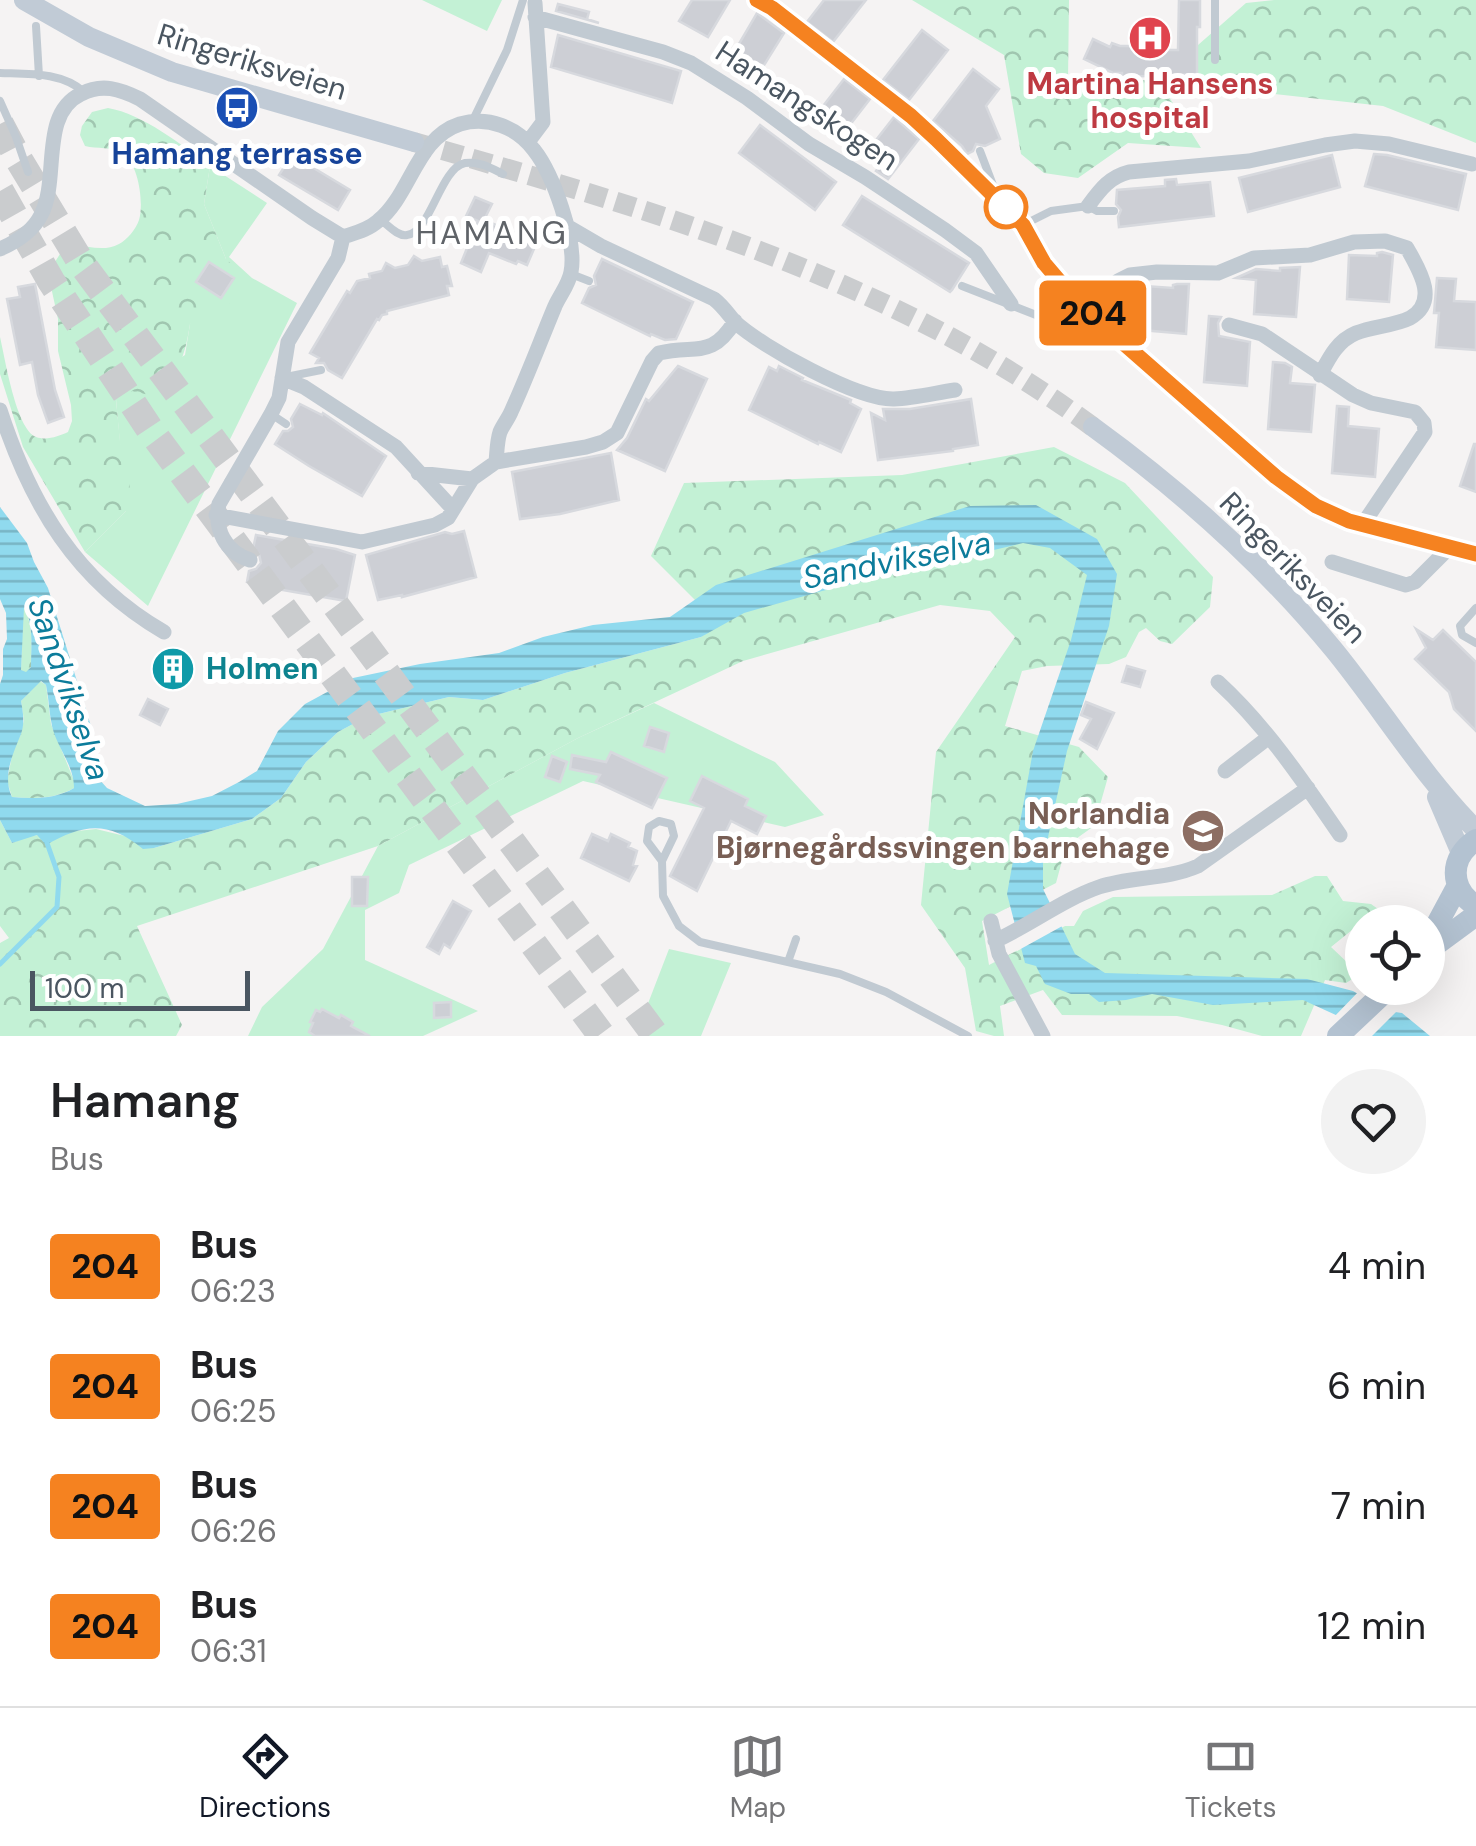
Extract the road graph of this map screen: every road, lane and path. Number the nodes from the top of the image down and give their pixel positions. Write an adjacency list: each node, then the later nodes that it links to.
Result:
1 (24, 0): 12 (main road, Ringeriksveien)
2 (757, 0): 18 (street, Hamangskogen)
3 (1214, 0): 6 (lane)
4 (531, 7): 11 (lane); 13 (street); 29 (street, Hamangskogen)
5 (36, 26): 8 (lane)
6 (1215, 60)
7 (0, 73): 8 (lane)
8 (39, 76): 9 (lane)
9 (84, 92): 24 (street); 25 (street)
10 (0, 101): 16 (lane)
11 (472, 122): 13 (street); 21 (street)
12 (414, 142)
13 (528, 142): 22 (street)
14 (980, 151): 18 (lane)
15 (1472, 164): 19 (street)
16 (28, 172)
17 (503, 174): 21 (lane)
18 (999, 199): 23 (street, Hamangskogen)
19 (1088, 206): 20 (lane); 23 (lane)
20 (1114, 211)
21 (381, 220): 24 (street)
22 (565, 225): 26 (street); 31 (street)
23 (1023, 225): 30 (street, Hamangskogen)
24 (343, 237): 36 (street)
25 (0, 249)
26 (571, 274): 27 (lane); 42 (street)
27 (589, 281)
28 (962, 286): 29 (lane, Hamangskogen)
29 (1011, 304): 33 (lane, Hamangskogen)
30 (1090, 310): 33 (street, Hamangskogen); 35 (street)
31 (735, 321): 37 (street); 42 (street)
32 (1228, 324): 35 (street)
33 (1121, 341): 47 (street, Hamangskogen)
34 (321, 370): 36 (lane)
35 (1320, 375): 47 (street)
36 (282, 378): 39 (street); 43 (street)
37 (956, 390)
38 (0, 410): 53 (street)
39 (271, 414): 40 (lane); 46 (street)
40 (286, 424)
41 (1094, 427): 58 (main road, Ringeriksveien)
42 (496, 462): 44 (street)
43 (418, 473): 44 (street); 45 (street)
44 (472, 479): 45 (street)
45 (453, 509): 46 (street)
46 (216, 515): 50 (street)
47 (1363, 524): 48 (street, Hamangskogen)
48 (1450, 547): 49 (street, Hamangskogen); 51 (street)
49 (1476, 554)
50 (250, 560)
51 (1332, 562)
52 (1476, 608): 54 (lane)
53 (164, 632)
54 (1476, 643)
55 (1218, 682): 56 (street)
56 (1270, 737): 57 (street); 59 (street)
57 (1225, 771)
58 (1425, 772): 60 (main road, Ringeriksveien); 62 (main road, Ringeriksveien)
59 (1308, 788): 61 (street); 69 (street)
60 (1476, 830)
61 (1340, 835)
62 (1468, 846): 64 (main road)
63 (662, 861): 63 (lane); 72 (lane)
64 (1458, 887): 65 (main road); 66 (main road)
65 (1476, 906)
66 (1445, 910)
67 (1476, 914): 71 (main road)
68 (991, 920): 69 (street)
69 (1001, 938): 76 (street)
70 (796, 939): 72 (lane)
71 (1445, 939)
72 (788, 962): 75 (lane)
73 (1373, 1005): 74 (main road)
74 (1346, 1032)
75 (968, 1036)
76 (1043, 1036)

